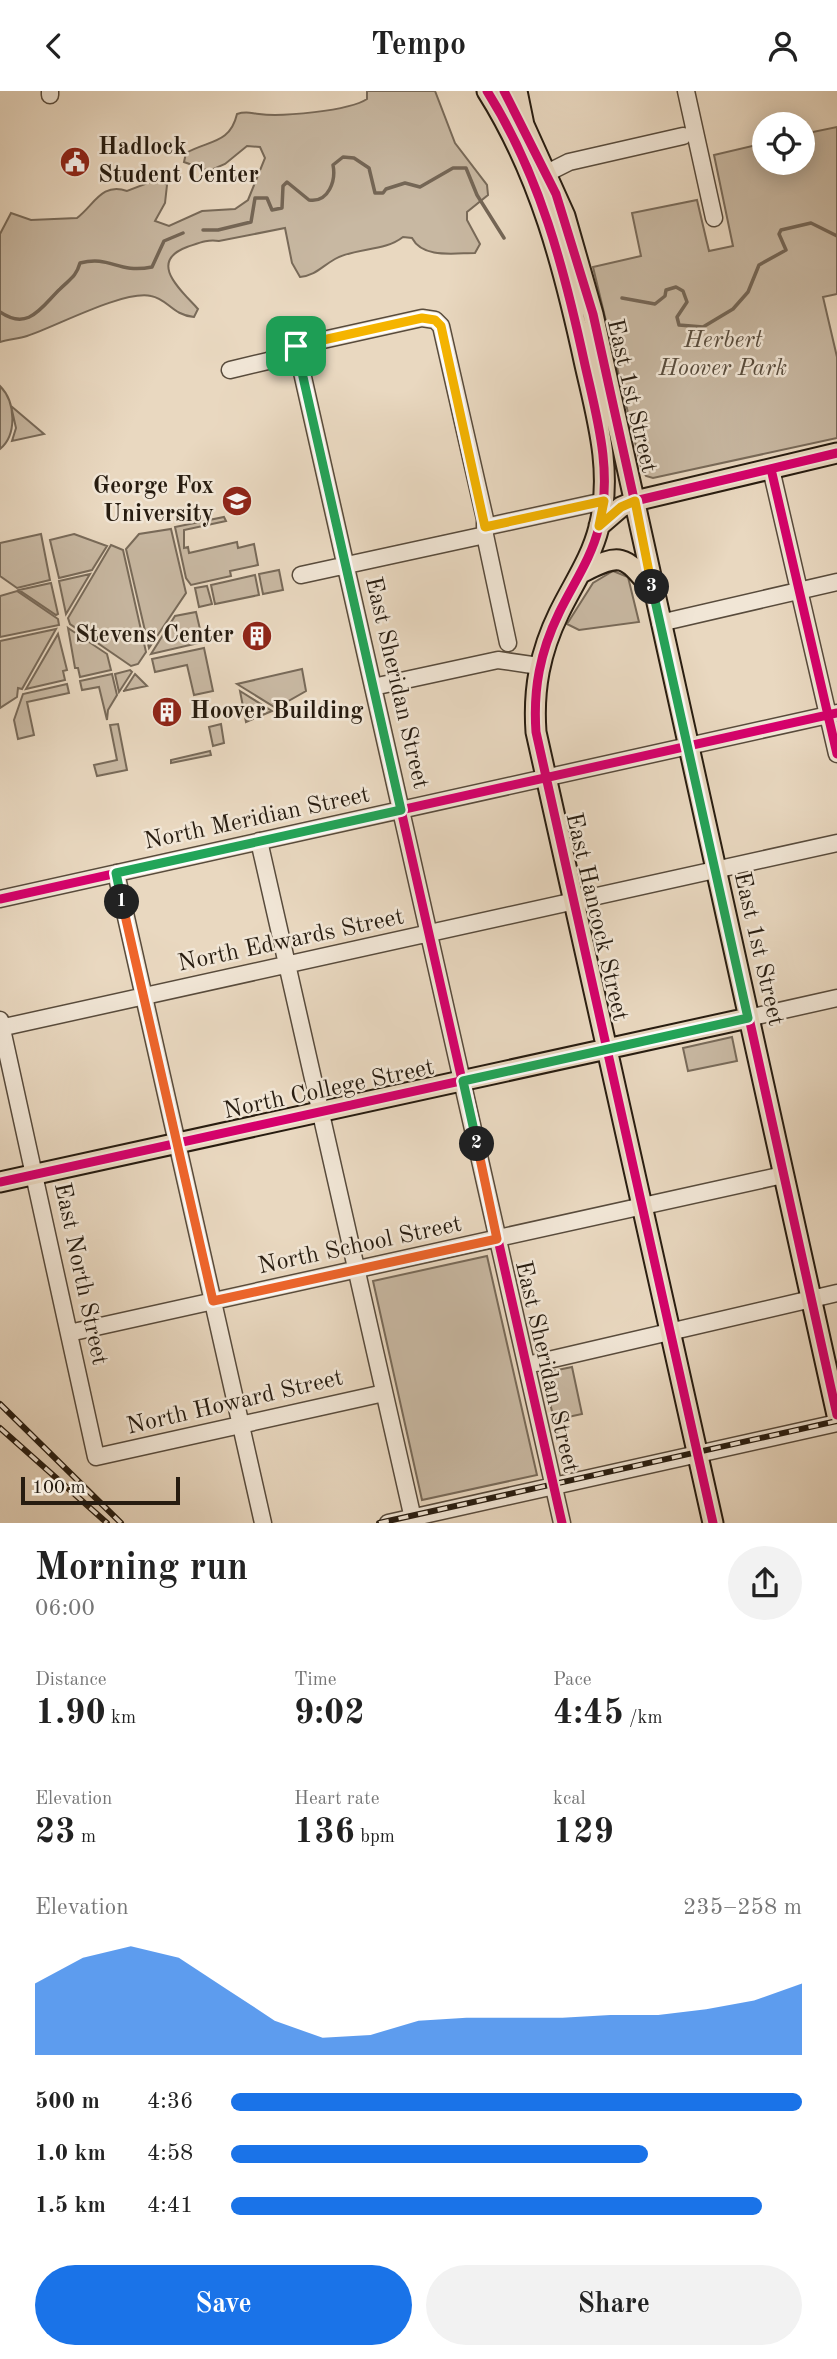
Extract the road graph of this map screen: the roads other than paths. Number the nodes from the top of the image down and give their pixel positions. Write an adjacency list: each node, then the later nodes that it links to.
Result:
1 (487, 91): 5 (main road)
2 (505, 91): 5 (main road)
3 (517, 91): 5 (main road, East 1st Street)
4 (686, 91): 8 (street)
5 (515, 124): 7 (main road, East 1st Street); 11 (main road, East 1st Street)
6 (683, 136): 7 (street)
7 (547, 173): 15 (main road, East 1st Street)
8 (714, 218)
9 (296, 346): 10 (street); 17 (street); 18 (street, East Sheridan Street)
10 (230, 370)
11 (601, 435): 14 (main road, East 1st Street); 15 (main road)
12 (837, 453): 13 (main road)
13 (771, 469): 15 (main road); 22 (street)
14 (604, 501): 16 (main road, East 1st Street); 17 (street)
15 (635, 501): 16 (main road); 23 (main road, East 1st Street)
16 (599, 526): 19 (main road, East 1st Street)
17 (485, 531): 18 (street); 25 (street)
18 (345, 565): 20 (street); 27 (street, East Sheridan Street)
19 (583, 572): 23 (main road); 26 (main road, East Hancock Street)
20 (300, 575)
21 (837, 582): 22 (street)
22 (800, 591): 24 (street); 28 (street)
23 (653, 592): 24 (main road, East 1st Street)
24 (660, 623): 29 (main road, East 1st Street)
25 (508, 643)
26 (539, 666): 27 (street); 31 (main road, East Hancock Street)
27 (373, 687): 32 (street, East Sheridan Street)
28 (833, 714): 29 (street, North Meridian Street); 30 (street)
29 (687, 748): 31 (street, North Meridian Street); 35 (main road, East 1st Street)
30 (837, 754)
31 (545, 779): 32 (street, North Meridian Street); 38 (main road, East Hancock Street)
32 (401, 810): 33 (street, North Meridian Street); 39 (street, East Sheridan Street)
33 (259, 841): 36 (street, North Meridian Street); 40 (street)
34 (837, 843): 35 (street, North Edwards Street)
35 (715, 871): 38 (street, North Edwards Street); 43 (main road, East 1st Street)
36 (116, 873): 37 (street, North Meridian Street); 41 (street)
37 (0, 899)
38 (573, 902): 39 (street, North Edwards Street); 45 (main road, East Hancock Street)
39 (429, 934): 40 (street, North Edwards Street); 46 (street, East Sheridan Street)
40 (287, 965): 41 (street, North Edwards Street); 47 (street)
41 (144, 996): 44 (street, North Edwards Street); 48 (street)
42 (837, 998): 43 (street)
43 (748, 1018): 45 (main road, North College Street); 50 (main road, East 1st Street)
44 (1, 1025): 49 (street, East North Street)
45 (606, 1050): 46 (main road, North College Street); 52 (main road, East Hancock Street)
46 (463, 1081): 47 (main road, North College Street); 53 (street, East Sheridan Street)
47 (321, 1112): 48 (main road, North College Street); 54 (street)
48 (177, 1143): 49 (main road, North College Street); 57 (street)
49 (35, 1174): 51 (main road, North College Street); 59 (street, East North Street)
50 (783, 1175): 52 (street, North School Street); 56 (main road, East 1st Street)
51 (0, 1182)
52 (642, 1207): 53 (street, North School Street); 58 (main road, East Hancock Street)
53 (497, 1239): 54 (street, North School Street); 60 (street, East Sheridan Street)
54 (356, 1270): 57 (street, North School Street); 61 (street)
55 (837, 1293): 56 (street)
56 (811, 1299): 58 (street); 62 (main road, East 1st Street)
57 (213, 1301): 59 (street, North School Street); 64 (street)
58 (670, 1331): 60 (street); 65 (main road, East Hancock Street)
59 (69, 1333): 66 (street, East North Street)
60 (527, 1365): 67 (street, East Sheridan Street)
61 (384, 1393): 64 (street, North Howard Street); 68 (street)
62 (837, 1415)
63 (837, 1423): 65 (street)
64 (241, 1425): 66 (street, North Howard Street); 69 (street)
65 (698, 1454): 67 (street); 72 (main road, East Hancock Street)
66 (96, 1457)
67 (554, 1486): 68 (street); 71 (street, East Sheridan Street)
68 (413, 1520): 70 (street)
69 (263, 1523)
70 (388, 1523)
71 (562, 1523)
72 (713, 1523)

